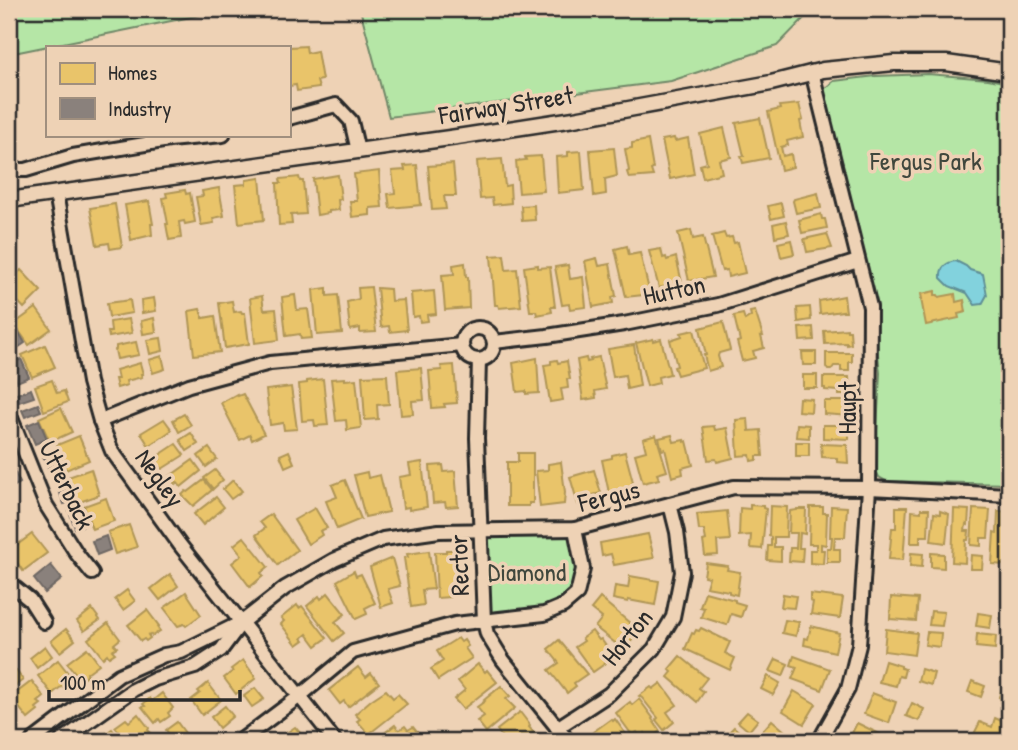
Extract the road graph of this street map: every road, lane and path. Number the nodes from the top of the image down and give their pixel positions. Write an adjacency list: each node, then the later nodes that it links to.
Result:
1 (812, 72): 2 (street, Fairway Street); 5 (street, Fairway Street); 9 (street, Haupt)
2 (1009, 72)
3 (290, 118): 5 (street)
4 (212, 136): 6 (street)
5 (358, 150): 7 (street, Fairway Street)
6 (9, 170)
7 (56, 192): 8 (street, Fairway Street); 14 (street, Negley)
8 (9, 200)
9 (858, 261): 10 (street, Hutton); 15 (street, Haupt)
10 (494, 342): 11 (street); 12 (street)
11 (462, 345): 12 (street); 14 (street)
12 (479, 360): 19 (street, Rector)
13 (9, 413): 20 (street, Utterback)
14 (100, 421): 24 (street, Negley)
15 (869, 488): 16 (street, Fergus); 17 (street, Fergus); 32 (street, Haupt)
16 (1009, 495)
17 (670, 504): 18 (street, Fergus); 26 (street, Horton)
18 (575, 529): 19 (street, Fergus); 22 (street)
19 (480, 530): 22 (street, Rector); 24 (street, Fergus)
20 (92, 573)
21 (9, 583): 23 (street)
22 (484, 621): 25 (street); 26 (street, Rector)
23 (44, 622)
24 (242, 622): 25 (street, Negley); 27 (street, Fergus); 28 (street, Fergus)
25 (300, 696): 29 (street); 30 (street, Negley)
26 (557, 727): 31 (street, Rector)
27 (32, 741)
28 (61, 741)
29 (240, 741)
30 (335, 741)
31 (568, 741)
32 (819, 741)

